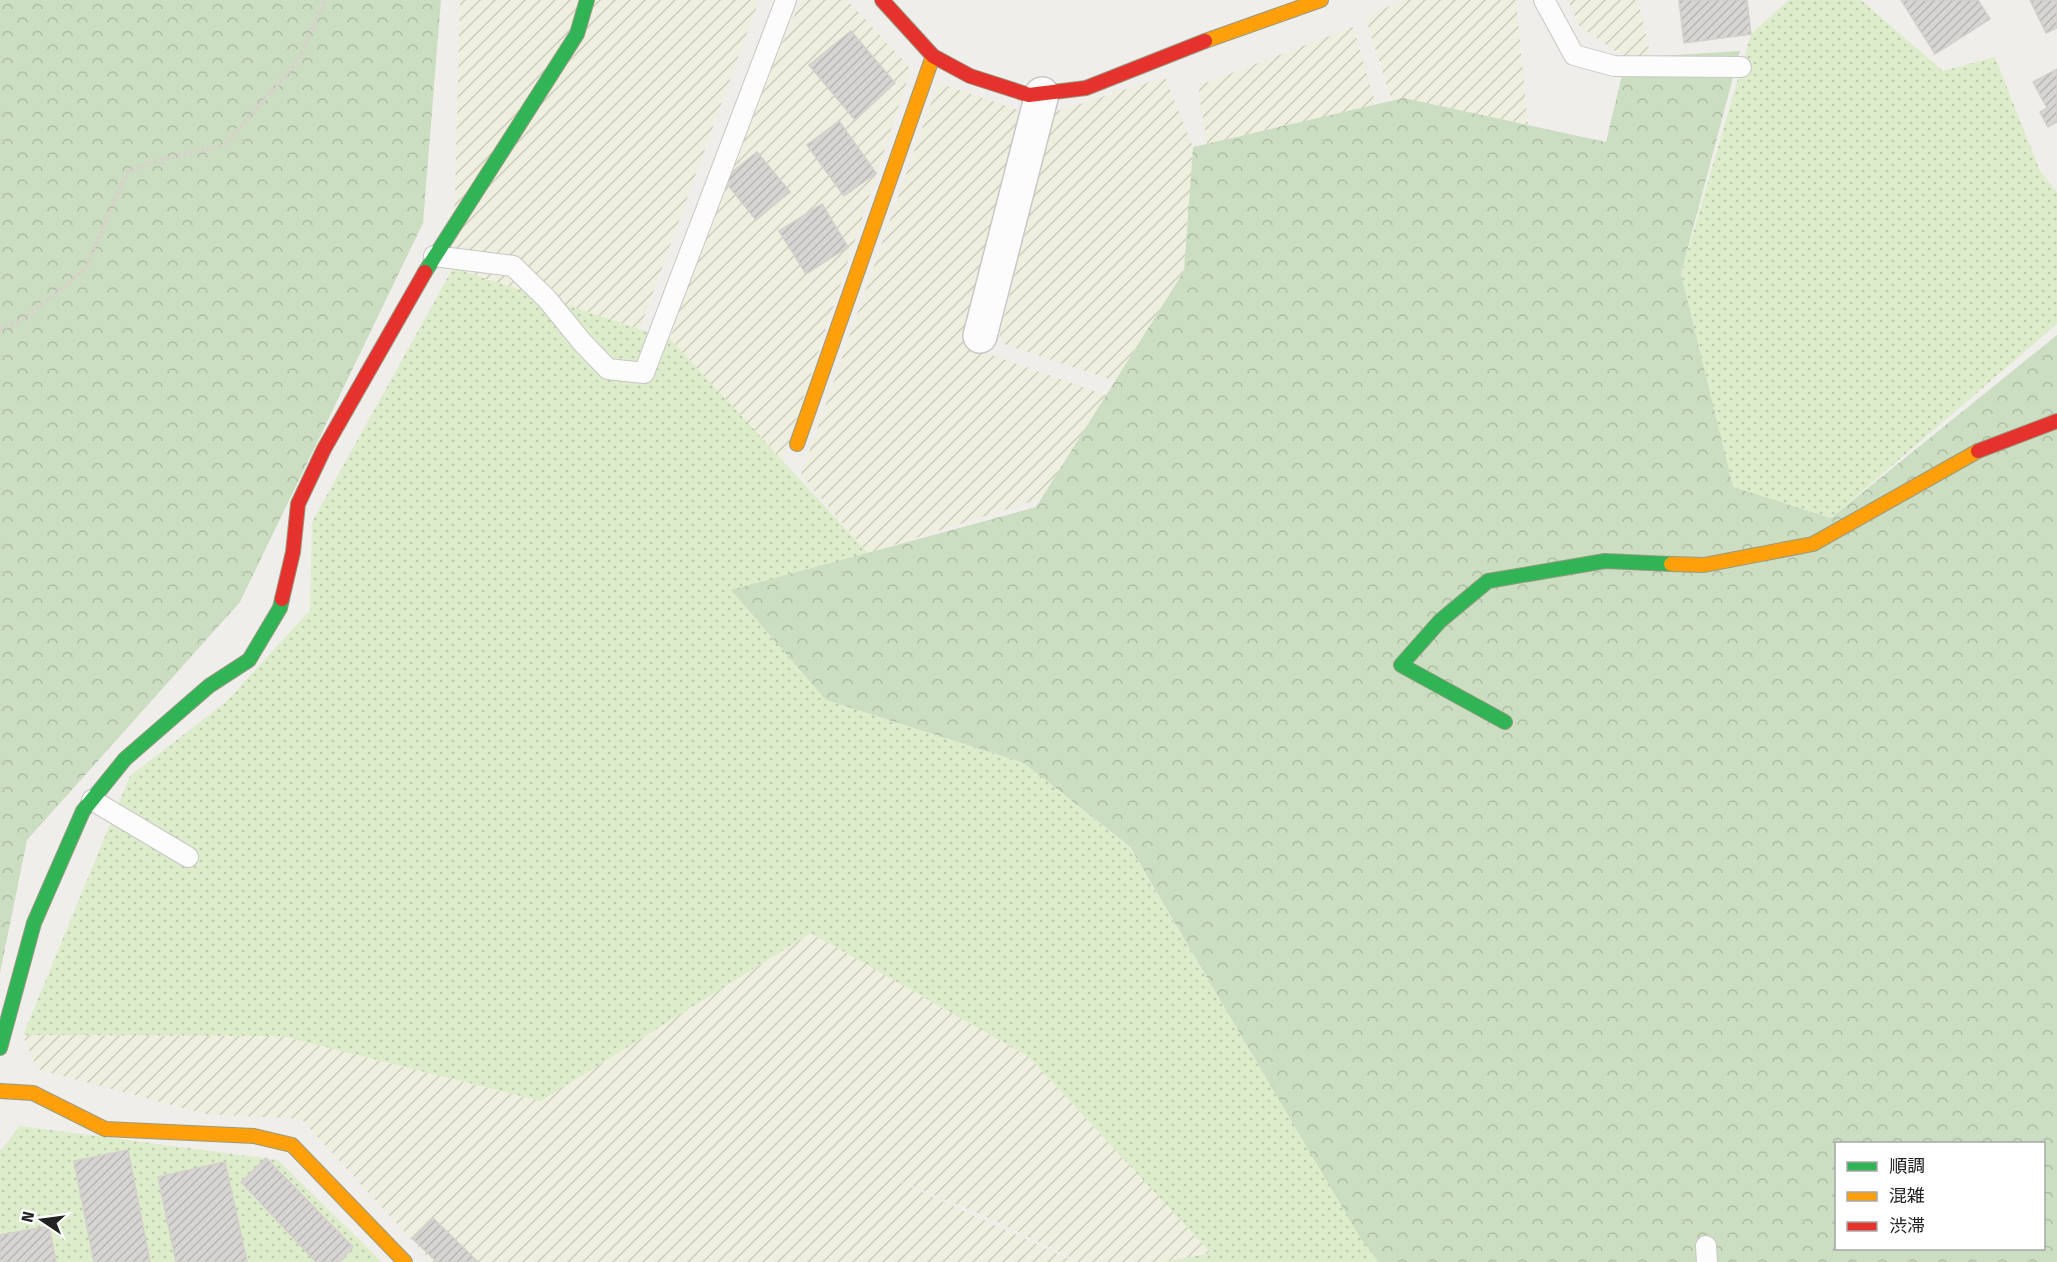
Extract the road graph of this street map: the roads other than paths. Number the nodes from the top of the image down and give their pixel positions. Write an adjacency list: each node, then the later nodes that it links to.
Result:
1 (587, 0): 9 (street)
2 (786, 0): 9 (lane)
3 (882, 0): 6 (street)
4 (1321, 0): 8 (street)
5 (1544, 0): 7 (lane)
6 (933, 56): 8 (street); 12 (street)
7 (1741, 68)
8 (1042, 94): 10 (street)
9 (434, 256): 14 (street)
10 (980, 336)
11 (2057, 421): 13 (street)
12 (797, 444)
13 (1505, 722)
14 (92, 800): 15 (lane); 16 (street)
15 (188, 857)
16 (0, 1048)
17 (0, 1091): 18 (street)
18 (405, 1262)

